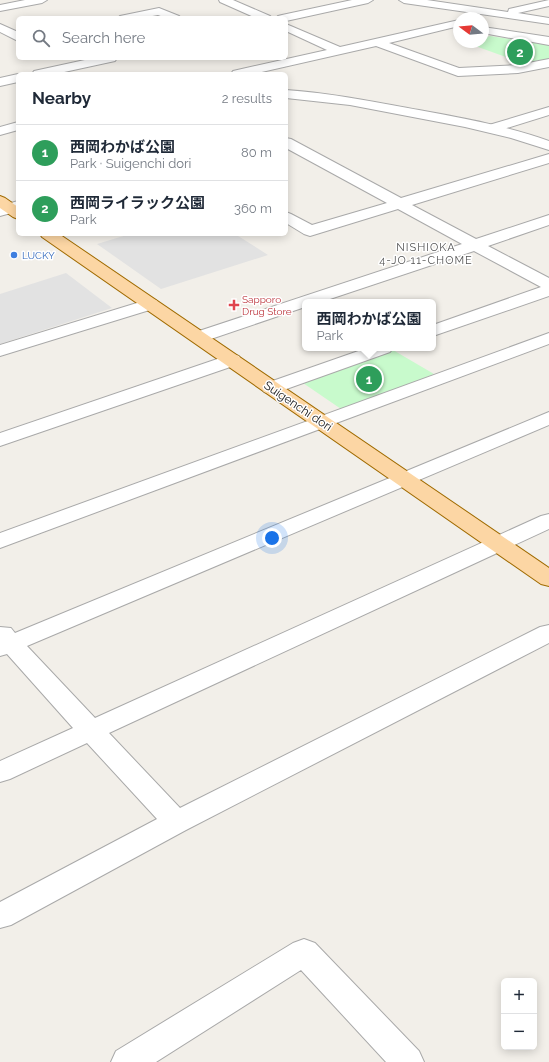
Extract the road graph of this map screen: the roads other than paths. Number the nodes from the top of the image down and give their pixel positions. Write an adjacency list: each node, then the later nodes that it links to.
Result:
1 (42, 0): 7 (street)
2 (224, 0): 12 (street)
3 (368, 0): 13 (street)
4 (404, 0): 9 (street)
5 (142, 3): 8 (street)
6 (549, 3): 9 (street)
7 (0, 8)
8 (159, 11): 10 (street); 11 (street)
9 (502, 14): 14 (street); 15 (street)
10 (134, 16)
11 (170, 16)
12 (261, 16)
13 (288, 17)
14 (489, 17)
15 (549, 21)
16 (453, 26): 23 (street)
17 (0, 27): 20 (street)
18 (288, 28): 25 (street)
19 (489, 31): 22 (street)
20 (16, 36)
21 (16, 40): 24 (street)
22 (549, 41)
23 (377, 42): 25 (street); 28 (street)
24 (6, 43)
25 (338, 50): 29 (street)
26 (102, 60): 30 (street)
27 (270, 60): 29 (street)
28 (549, 63)
29 (279, 64): 31 (street)
30 (47, 72)
31 (245, 72)
32 (16, 78): 33 (street)
33 (0, 82)
34 (288, 94): 37 (street)
35 (549, 112): 37 (street)
36 (16, 127): 38 (street)
37 (494, 128): 40 (street)
38 (0, 131)
39 (288, 143): 42 (street)
40 (549, 146)
41 (549, 158): 42 (street)
42 (399, 204): 43 (street); 46 (street)
43 (288, 218)
44 (549, 220): 46 (street)
45 (51, 236): 51 (main road, Suigenchi dori)
46 (473, 245): 47 (street); 49 (street)
47 (549, 285)
48 (549, 290): 52 (street)
49 (312, 299)
50 (302, 302): 53 (street)
51 (150, 304): 53 (main road, Suigenchi dori); 55 (street)
52 (436, 330)
53 (199, 337): 57 (main road, Suigenchi dori)
54 (549, 338): 60 (street)
55 (0, 351)
56 (376, 351): 58 (street)
57 (232, 360): 58 (main road, Suigenchi dori); 61 (street)
58 (271, 388): 60 (main road, Suigenchi dori)
59 (549, 418): 62 (street)
60 (322, 422): 62 (main road, Suigenchi dori); 64 (street)
61 (0, 440)
62 (404, 479): 65 (main road, Suigenchi dori); 68 (street)
63 (549, 521): 65 (street)
64 (0, 541)
65 (499, 544): 66 (main road, Suigenchi dori); 69 (street)
66 (549, 579)
67 (549, 633): 71 (street)
68 (4, 641): 69 (street)
69 (92, 730): 70 (street); 71 (street)
70 (0, 772)
71 (176, 822): 72 (street)
72 (0, 916)
73 (128, 1062): 74 (street)
74 (407, 1062)

